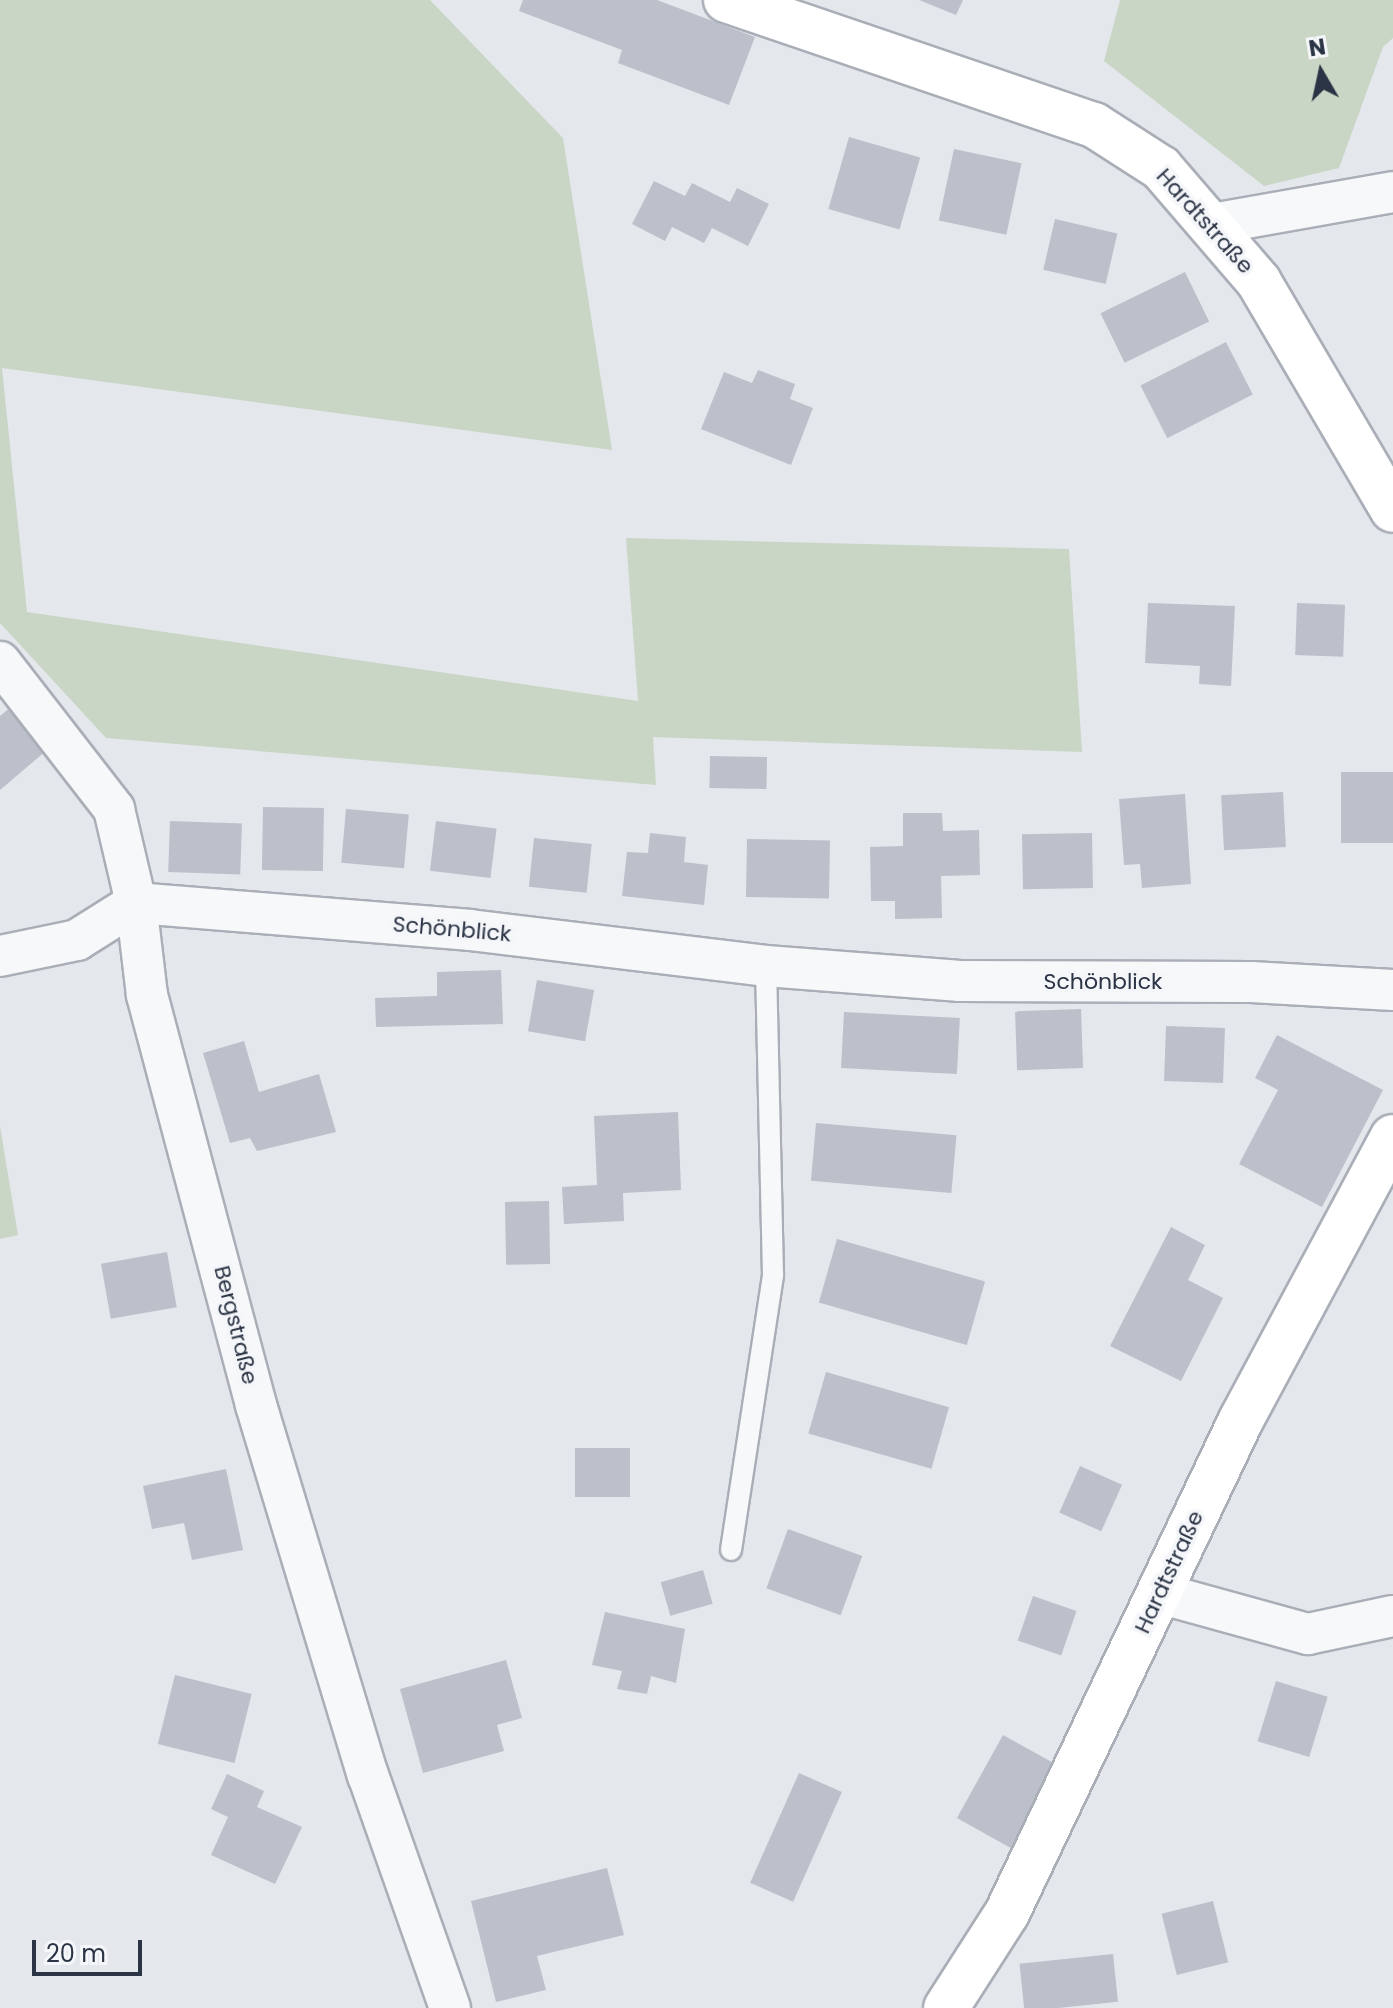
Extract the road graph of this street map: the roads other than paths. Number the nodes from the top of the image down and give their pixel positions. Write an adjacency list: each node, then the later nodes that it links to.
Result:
1 (726, 0): 3 (main road, Hardtstraße)
2 (1393, 192): 3 (street)
3 (1212, 224): 4 (main road, Hardtstraße)
4 (1393, 510)
5 (0, 662): 6 (street, Bergstraße)
6 (136, 903): 7 (street); 8 (street, Schönblick); 14 (street, Bergstraße)
7 (0, 956)
8 (766, 966): 9 (street, Schönblick); 11 (lane)
9 (1393, 990)
10 (1393, 1137): 12 (main road, Hardtstraße)
11 (731, 1550)
12 (1159, 1593): 13 (street); 15 (main road, Hardtstraße)
13 (1393, 1616)
14 (450, 2008)
15 (946, 2008)

